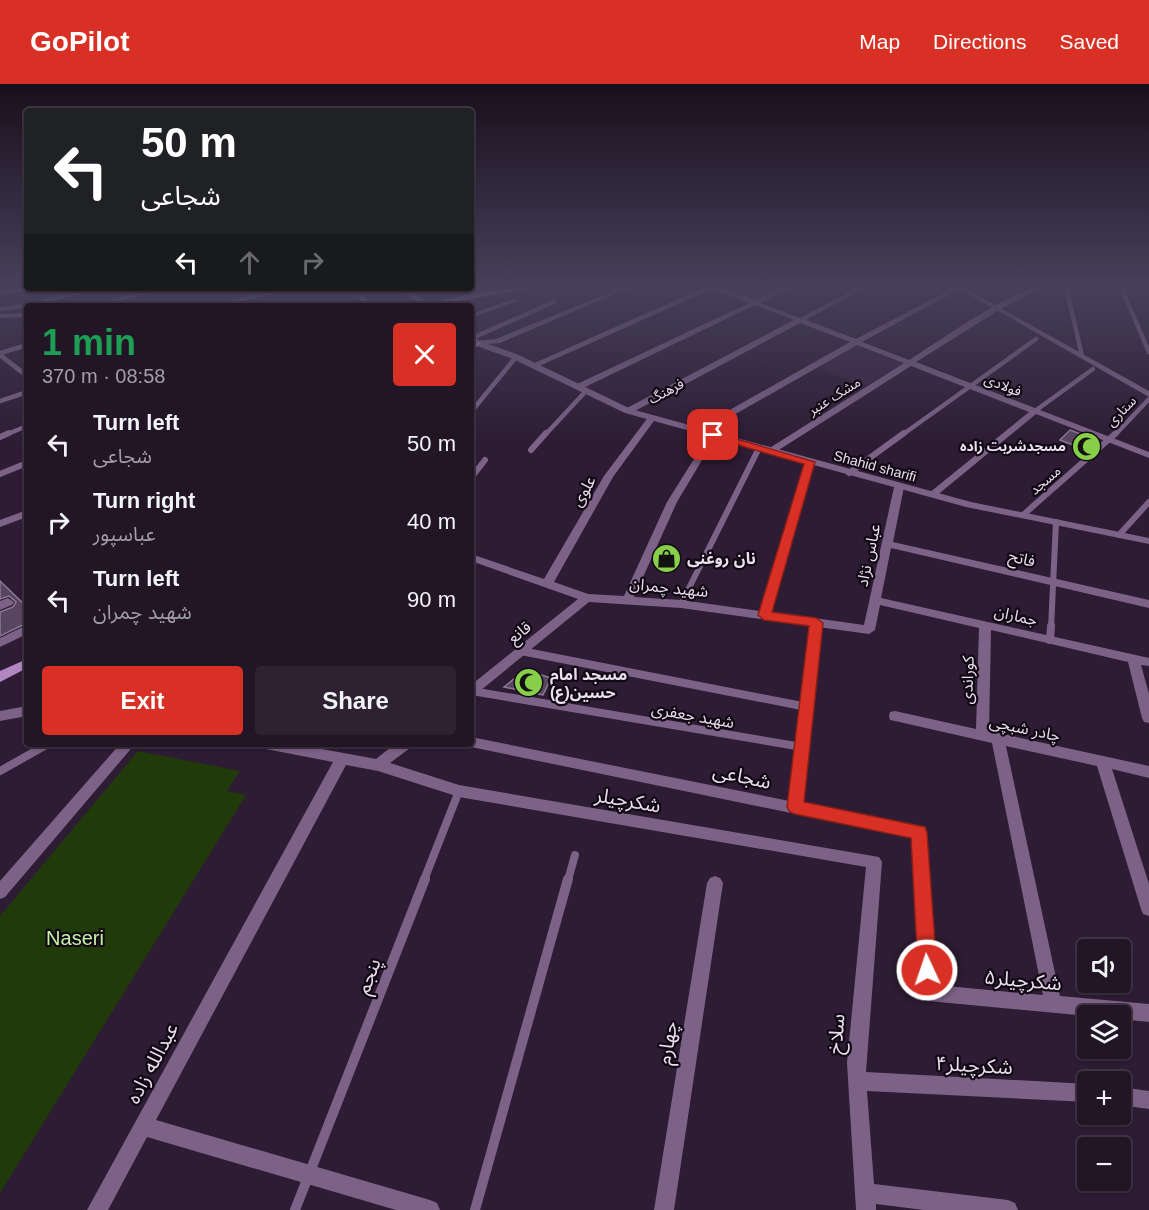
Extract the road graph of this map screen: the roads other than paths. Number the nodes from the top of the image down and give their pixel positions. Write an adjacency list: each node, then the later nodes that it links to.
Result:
1 (1036, 339): 24 (lane)
2 (501, 340): 11 (street)
3 (592, 340): 20 (street)
4 (681, 340): 25 (street)
5 (762, 340): 31 (street, فرهنگ)
6 (850, 340): 13 (street, فولادی)
7 (861, 340): 13 (street)
8 (949, 340): 18 (street, مشک عنبر)
9 (1053, 340): 16 (street)
10 (1078, 340): 16 (lane)
11 (474, 341)
12 (474, 341): 17 (street, Shahid sharifi)
13 (856, 342): 18 (street, فولادی); 35 (street)
14 (24, 346): 15 (lane)
15 (0, 354): 19 (street)
16 (1082, 356): 27 (street)
17 (516, 357): 20 (street, Shahid sharifi); 30 (lane)
18 (912, 364): 24 (street, فولادی); 41 (street, مشک عنبر)
19 (13, 365): 21 (street); 23 (street)
20 (534, 365): 25 (street, Shahid sharifi)
21 (0, 369)
22 (1093, 369): 32 (lane)
23 (24, 373)
24 (969, 386): 32 (street, فولادی); 46 (lane)
25 (582, 389): 31 (street, Shahid sharifi); 40 (lane)
26 (24, 393): 29 (lane)
27 (1149, 394)
28 (1149, 399): 38 (lane, ستاری)
29 (0, 401)
30 (474, 408)
31 (628, 411): 33 (street, Shahid sharifi)
32 (1035, 411): 38 (street, فولادی); 50 (street)
33 (652, 418): 35 (street, Shahid sharifi); 61 (street, علوی)
34 (24, 427): 37 (lane)
35 (699, 431): 36 (street, Shahid sharifi)
36 (713, 435): 39 (street, Shahid sharifi); 63 (street)
37 (0, 437)
38 (1110, 440): 42 (street, فولادی); 53 (lane, مسجد)
39 (759, 448): 41 (street, Shahid sharifi); 65 (lane)
40 (531, 450)
41 (771, 451): 44 (street, Shahid sharifi)
42 (1149, 455)
43 (485, 460): 48 (lane)
44 (810, 462): 46 (street, Shahid sharifi); 67 (street)
45 (24, 464): 47 (lane)
46 (849, 473): 49 (street, Shahid sharifi)
47 (0, 474)
48 (474, 474)
49 (899, 487): 50 (street, Shahid sharifi); 58 (street, عباس نژاد)
50 (932, 495): 53 (street, Shahid sharifi)
51 (1149, 502): 56 (lane)
52 (24, 514): 55 (street)
53 (1023, 515): 54 (street, Shahid sharifi)
54 (1056, 522): 56 (street, Shahid sharifi); 60 (lane)
55 (0, 524)
56 (1119, 535): 57 (street, Shahid sharifi)
57 (1149, 541)
58 (887, 544): 60 (street, فاتح); 64 (street, عباس نژاد)
59 (474, 557): 61 (street, شهید چمران)
60 (1053, 582): 66 (street, فاتح); 72 (lane)
61 (547, 584): 62 (street, شهید چمران)
62 (587, 598): 63 (street, شهید چمران); 74 (street, قانع)
63 (628, 599): 65 (street, شهید چمران)
64 (875, 600): 69 (street, جماران); 70 (street, عباس نژاد)
65 (681, 604): 67 (street, شهید چمران)
66 (1149, 604)
67 (764, 615): 68 (street, شهید چمران)
68 (816, 623): 70 (street, شهید چمران); 81 (lane)
69 (985, 625): 72 (street, جماران); 86 (street, کوراندی)
70 (869, 630)
71 (24, 631): 73 (street)
72 (1050, 640): 75 (street, جماران)
73 (0, 643)
74 (521, 651): 79 (street, قانع); 81 (lane)
75 (1133, 658): 76 (street, جماران); 85 (street)
76 (1149, 662)
77 (24, 665): 78 (main road)
78 (0, 677)
79 (474, 689)
80 (474, 691): 93 (lane, شهید جعفری)
81 (807, 707): 93 (lane)
82 (24, 712): 83 (street)
83 (0, 716)
84 (895, 716): 86 (street, چادر شبچی)
85 (1149, 718)
86 (982, 735): 87 (street, چادر شبچی)
87 (998, 739): 95 (street, چادر شبچی); 107 (street)
88 (474, 743): 100 (street, شجاعی)
89 (43, 747): 97 (lane)
90 (125, 747): 104 (street)
91 (310, 747): 94 (street)
92 (401, 747): 96 (street)
93 (802, 747): 100 (lane)
94 (342, 759): 96 (street); 113 (street, عبدالله زاده)
95 (1103, 762): 98 (street, چادر شبچی); 105 (street)
96 (378, 765): 99 (street, شکرچیلر)
97 (0, 771)
98 (1149, 772)
99 (459, 791): 102 (street, شکرچیلر); 114 (lane, پنجم)
100 (795, 807): 106 (street, شجاعی)
101 (575, 855): 119 (lane)
102 (874, 861): 109 (street, سلاخ)
103 (715, 884): 120 (street, چهارم)
104 (0, 892)
105 (1149, 909)
106 (928, 993): 107 (street, شکرچیلر۵)
107 (1053, 1004): 108 (street, شکرچیلر۵)
108 (1149, 1013)
109 (857, 1081): 110 (street, شکرچیلر۴); 115 (street, سلاخ)
110 (1077, 1092)
111 (1131, 1098): 112 (street)
112 (1149, 1100)
113 (143, 1126): 114 (street, عبدالله زاده); 116 (street)
114 (310, 1174): 117 (lane, پنجم); 118 (street, عبدالله زاده)
115 (865, 1202): 121 (street)
116 (97, 1210)
117 (295, 1210)
118 (430, 1210)
119 (475, 1210)
120 (664, 1210)
121 (1008, 1210)

